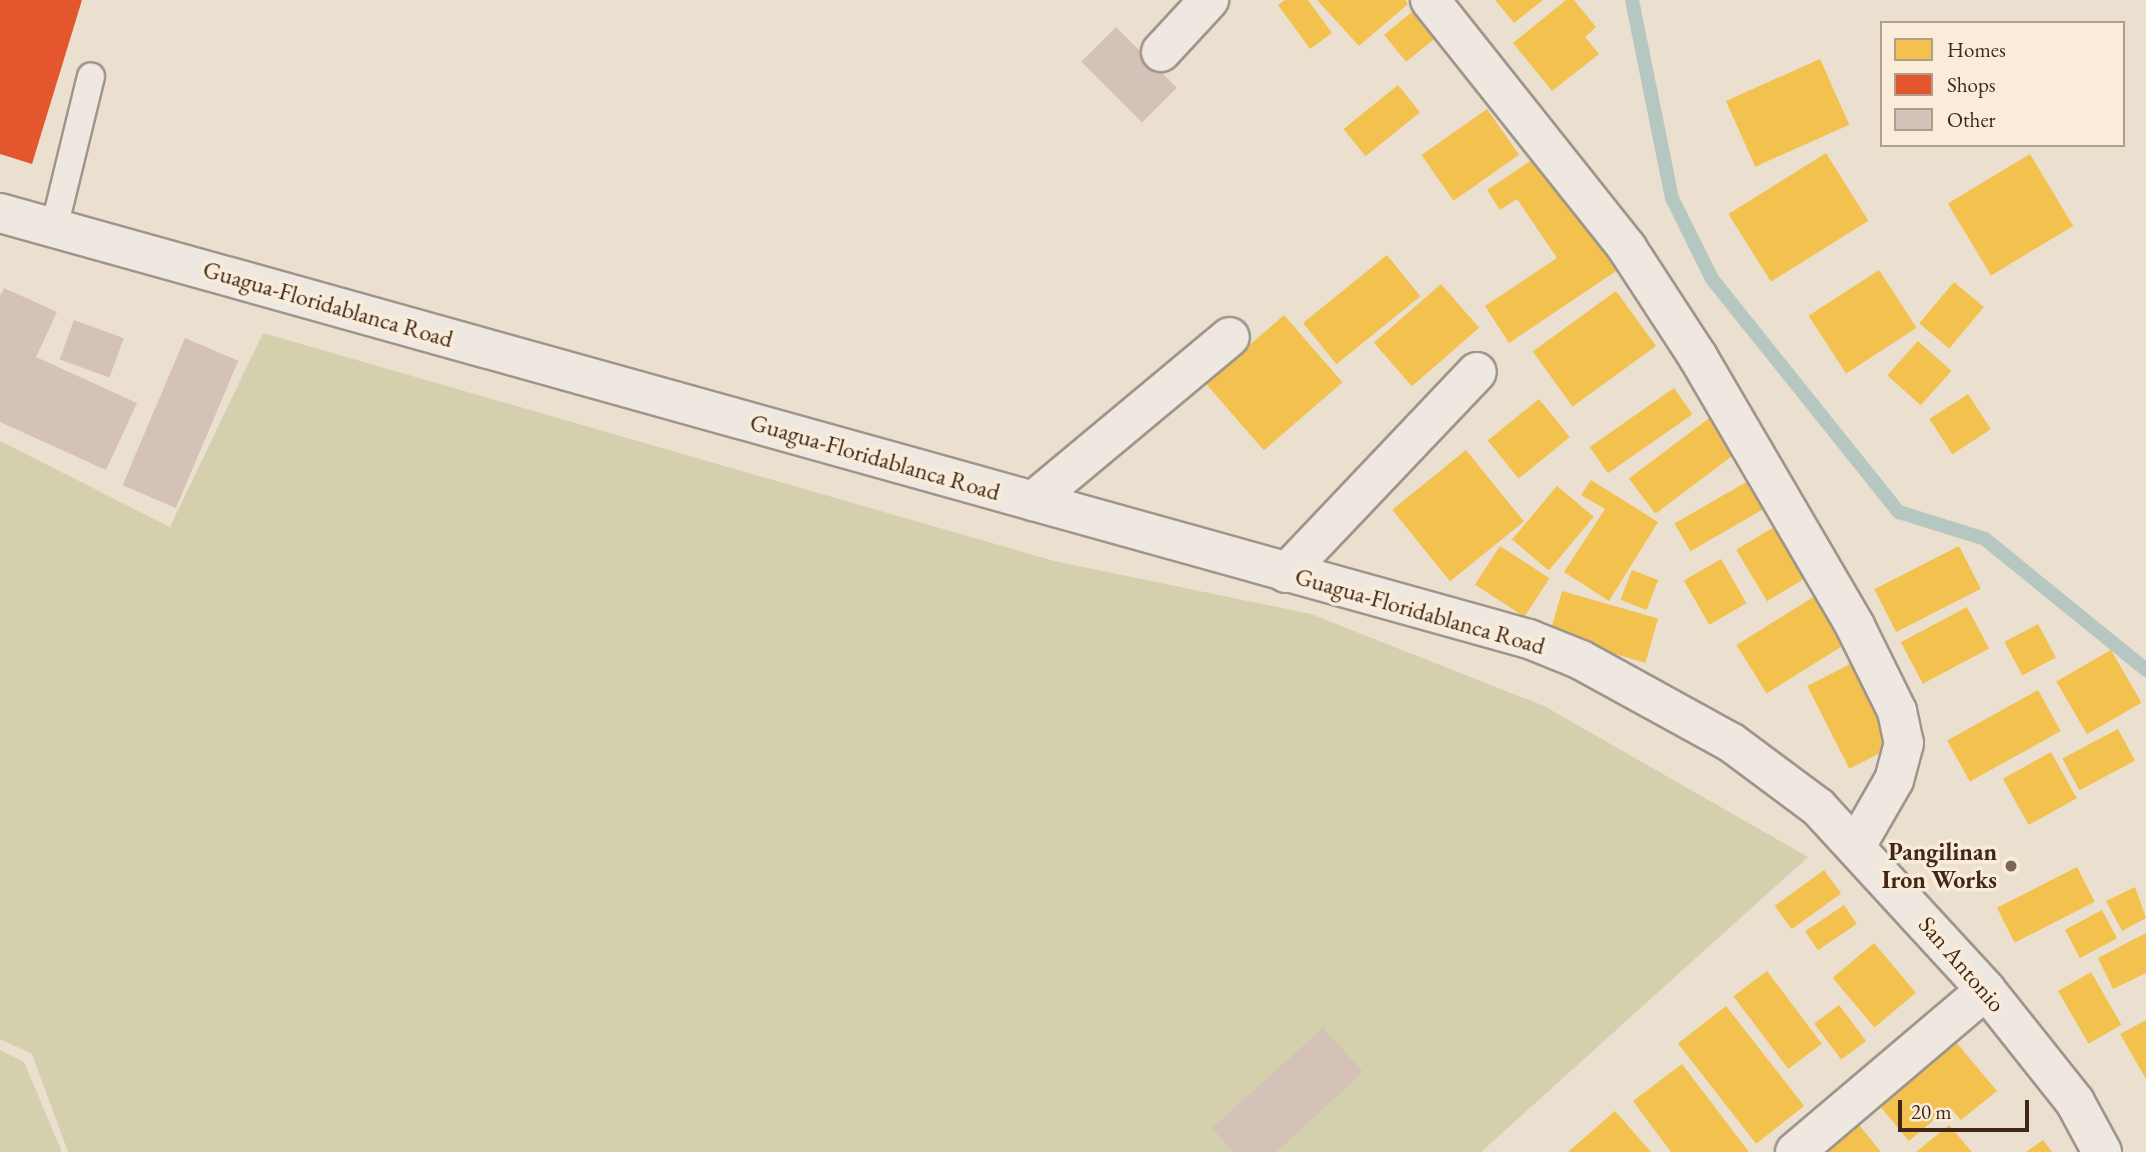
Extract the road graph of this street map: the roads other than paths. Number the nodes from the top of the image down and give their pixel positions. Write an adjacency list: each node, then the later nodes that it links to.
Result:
1 (1209, 0): 3 (main road)
2 (1430, 0): 12 (main road)
3 (1161, 52)
4 (91, 76): 6 (lane)
5 (0, 213): 6 (main road, Guagua-Floridablanca Road)
6 (54, 228): 9 (main road, Guagua-Floridablanca Road)
7 (1230, 337): 9 (main road)
8 (1477, 372): 10 (main road)
9 (1032, 500): 10 (main road, Guagua-Floridablanca Road)
10 (1286, 573): 11 (main road, Guagua-Floridablanca Road)
11 (1732, 743): 12 (main road, San Antonio)
12 (1856, 846): 13 (main road, San Antonio)
13 (1986, 990): 14 (main road); 15 (main road, San Antonio)
14 (1795, 1152)
15 (2102, 1152)

